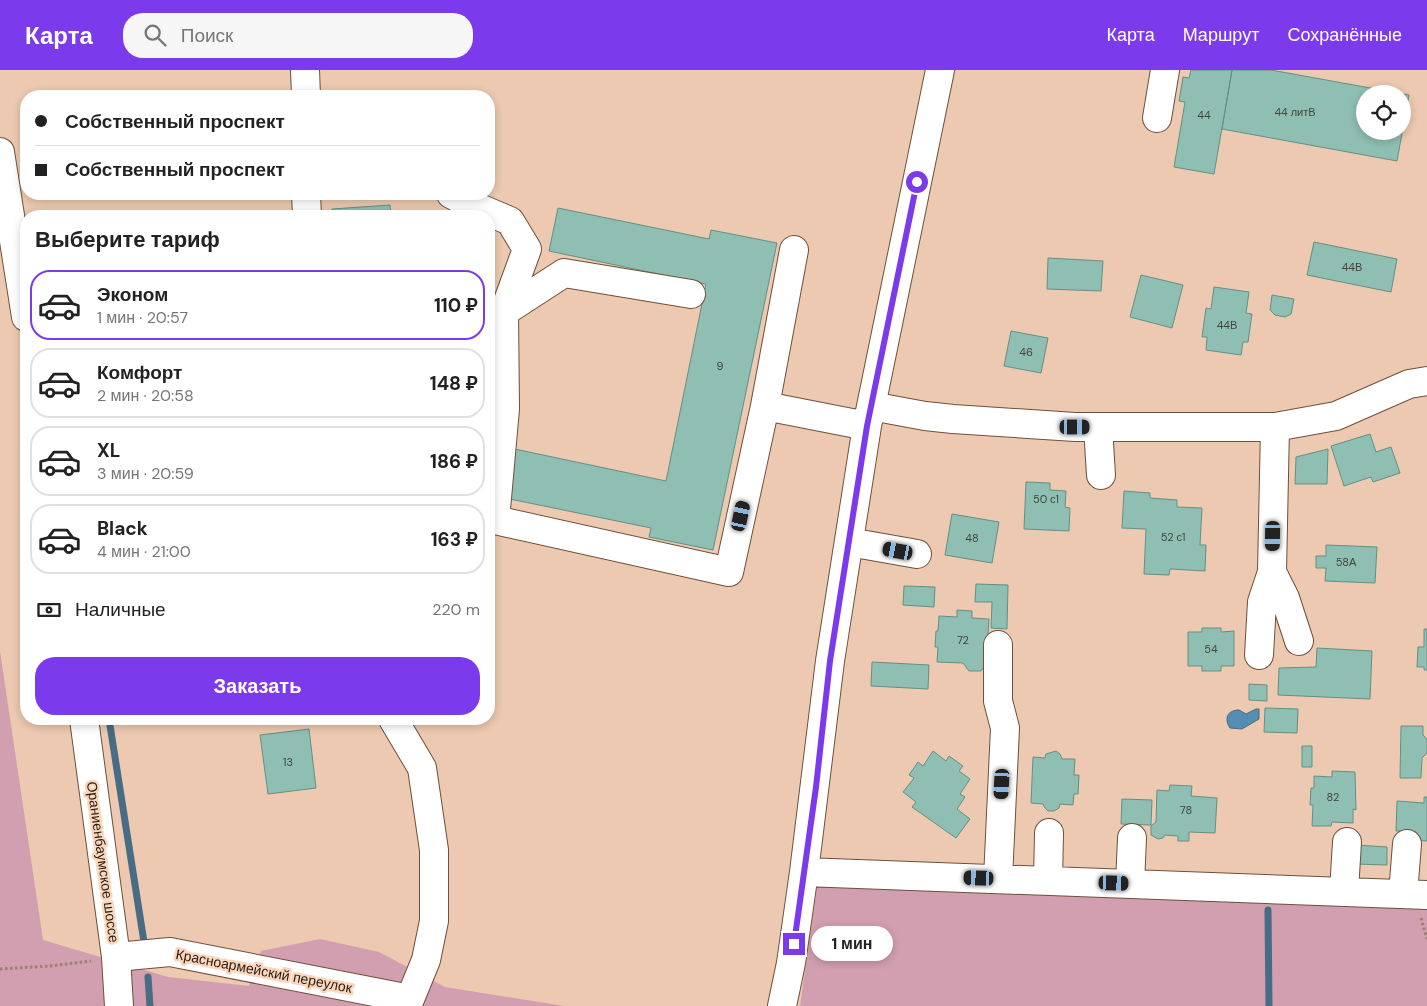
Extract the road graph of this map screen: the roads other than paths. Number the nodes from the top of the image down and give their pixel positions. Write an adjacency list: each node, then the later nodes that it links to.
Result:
1 (305, 70): 4 (street)
2 (940, 70): 16 (street)
3 (1165, 70): 5 (street)
4 (306, 90)
5 (1157, 118)
6 (0, 152): 11 (street)
7 (462, 200): 8 (street)
8 (484, 210)
9 (495, 215): 13 (street)
10 (794, 250): 15 (street)
11 (20, 279)
12 (691, 294): 13 (street)
13 (496, 314): 15 (street)
14 (1427, 381): 18 (street)
15 (765, 406): 16 (street)
16 (869, 416): 17 (street); 20 (street)
17 (1098, 427): 18 (street); 19 (street)
18 (1275, 427): 22 (street)
19 (1101, 475)
20 (849, 542): 21 (street); 32 (street)
21 (917, 554)
22 (1272, 572): 23 (street); 25 (street)
23 (1299, 641)
24 (998, 645): 33 (street)
25 (1259, 655)
26 (85, 725): 38 (street, Ораниенбаумское шоссе)
27 (397, 725): 38 (street, Красноармейский переулок)
28 (1050, 833): 34 (street)
29 (1132, 838): 35 (street)
30 (1346, 842): 36 (street)
31 (1407, 844): 37 (street)
32 (804, 872): 33 (street); 40 (street)
33 (998, 879): 34 (street)
34 (1048, 881): 35 (street)
35 (1130, 884): 36 (street)
36 (1344, 892): 37 (street)
37 (1415, 894)
38 (116, 957): 39 (street, Ораниенбаумское шоссе)
39 (119, 1006)
40 (782, 1006)

